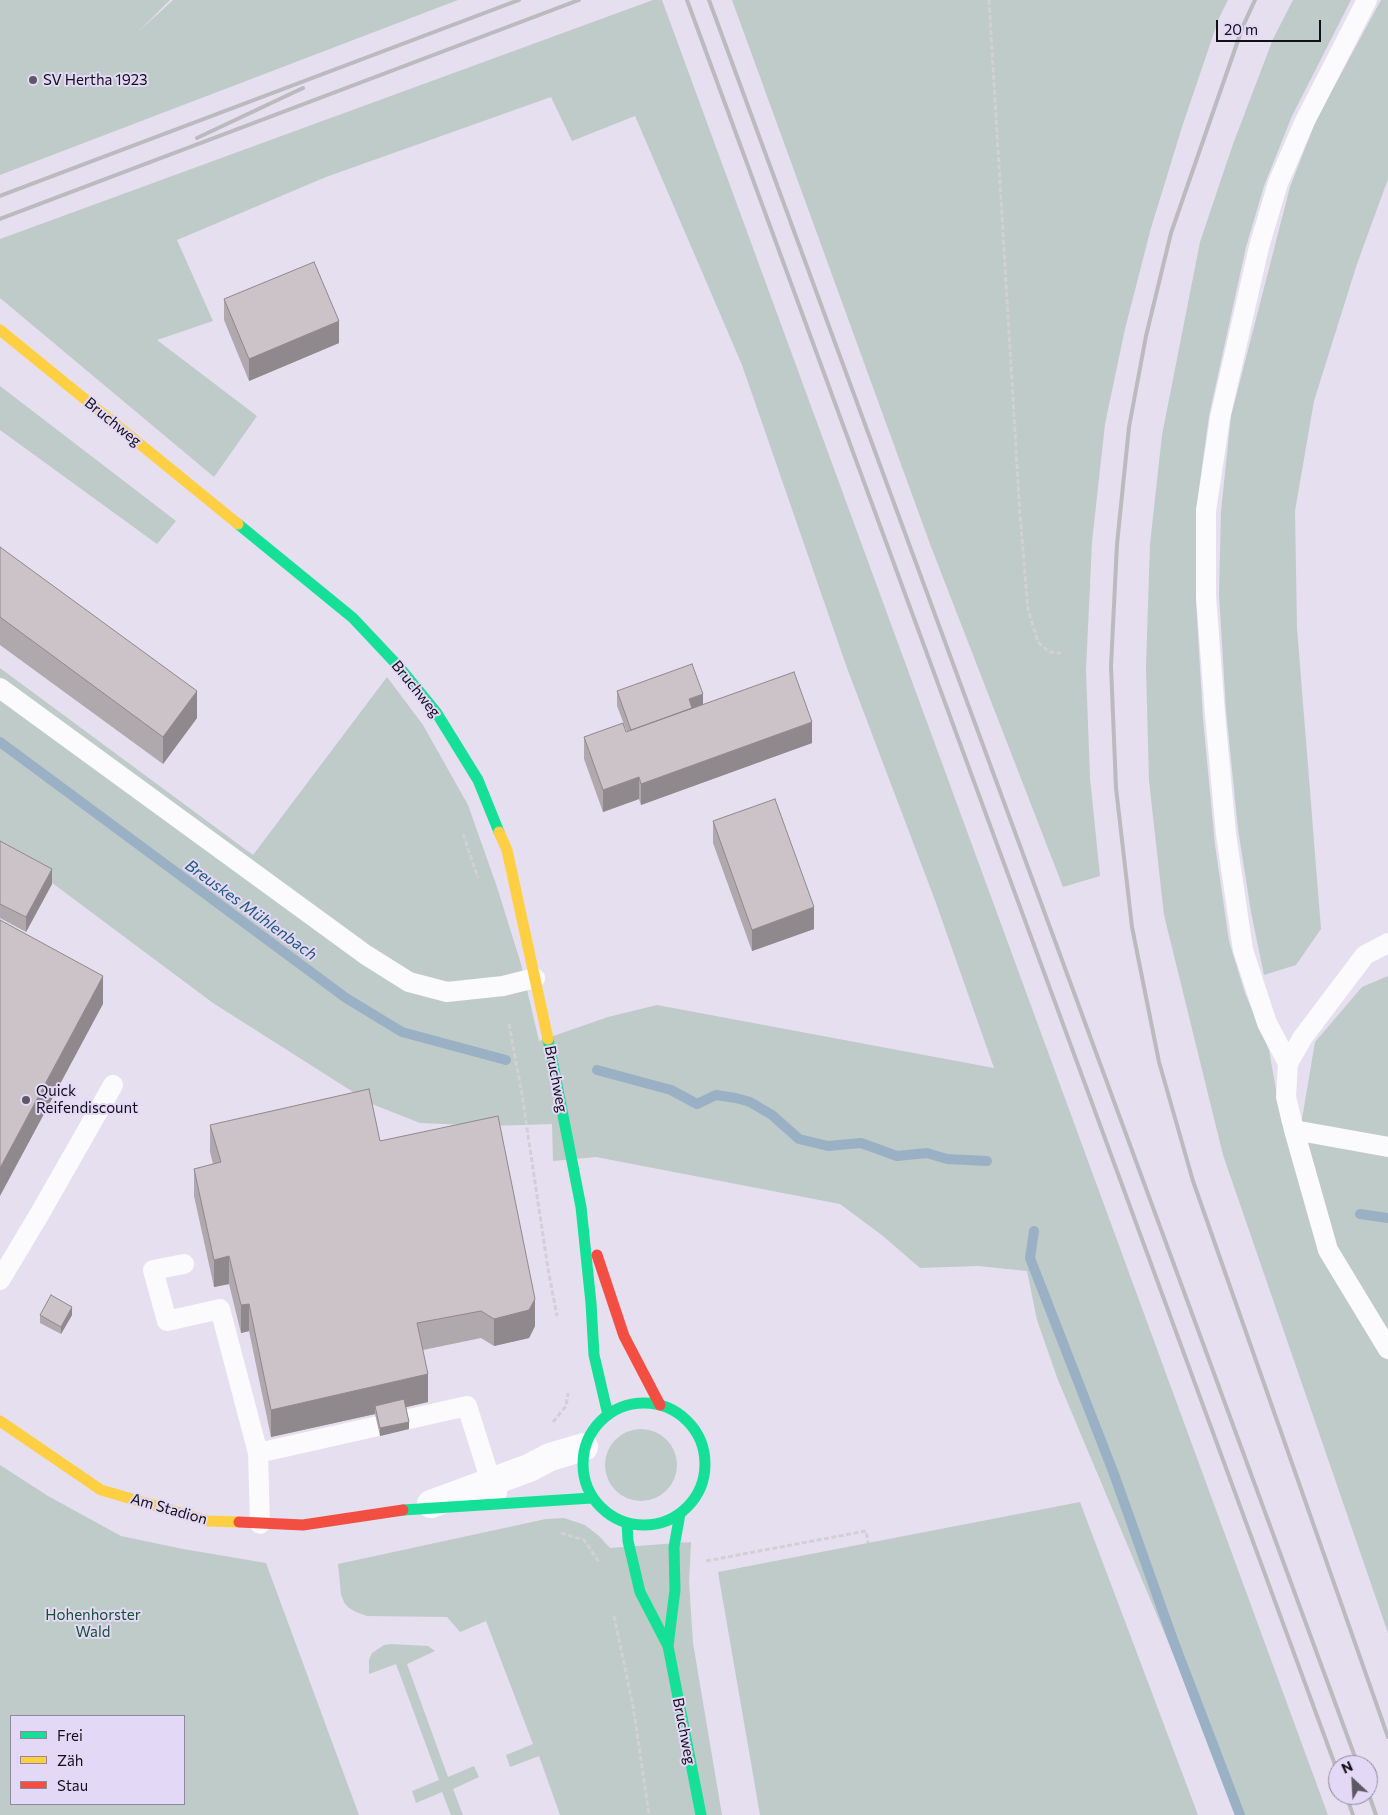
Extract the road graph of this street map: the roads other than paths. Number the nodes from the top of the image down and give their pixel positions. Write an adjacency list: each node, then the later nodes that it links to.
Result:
1 (1368, 0): 6 (lane)
2 (0, 330): 5 (street, Bruchweg)
3 (0, 688): 5 (lane)
4 (1388, 943): 6 (lane)
5 (535, 978): 10 (street, Bruchweg)
6 (1288, 1063): 8 (lane)
7 (113, 1085): 12 (lane)
8 (1294, 1130): 9 (lane); 13 (lane)
9 (1388, 1147)
10 (581, 1207): 14 (street, Bruchweg); 15 (street, Bruchweg)
11 (184, 1264): 18 (lane)
12 (0, 1280)
13 (1388, 1349)
14 (660, 1405): 15 (street); 22 (street)
15 (608, 1415): 17 (street)
16 (0, 1421): 24 (street, Am Stadion)
17 (584, 1447): 19 (street, Am Stadion); 20 (street)
18 (258, 1452): 19 (lane); 24 (lane)
19 (497, 1493): 20 (street, Am Stadion); 21 (street, Am Stadion)
20 (592, 1498): 23 (street)
21 (418, 1508): 24 (street, Am Stadion)
22 (680, 1514): 23 (street); 25 (street, Bruchweg)
23 (627, 1523): 25 (street, Bruchweg)
24 (260, 1524)
25 (668, 1646): 26 (street, Bruchweg)
26 (701, 1815)

